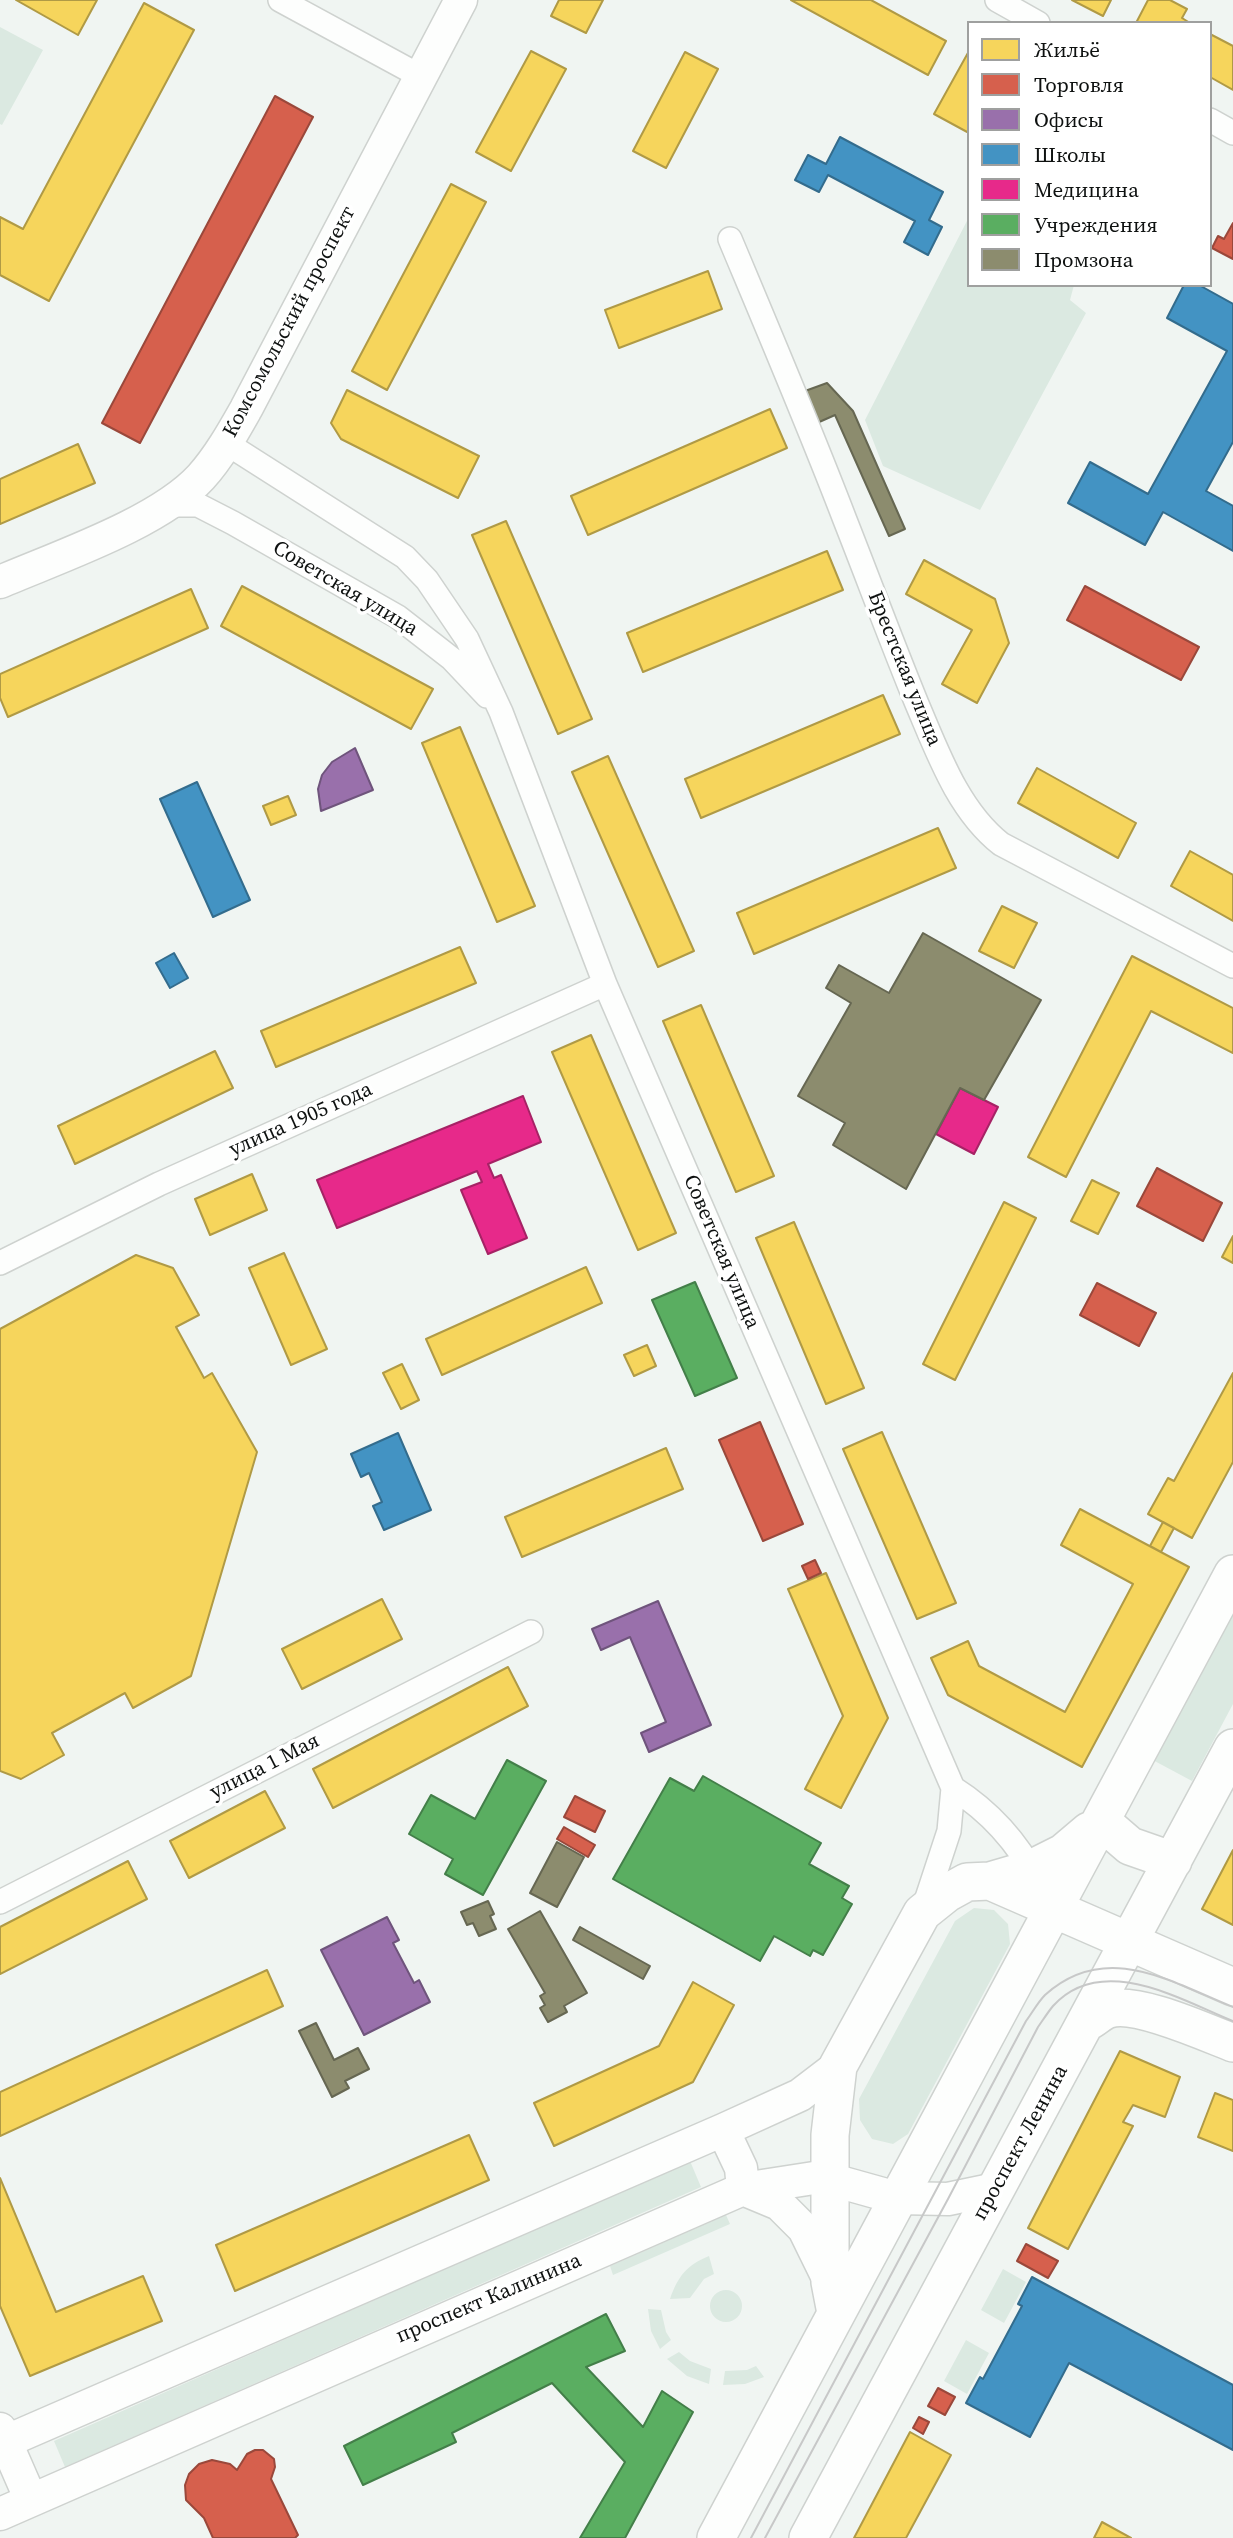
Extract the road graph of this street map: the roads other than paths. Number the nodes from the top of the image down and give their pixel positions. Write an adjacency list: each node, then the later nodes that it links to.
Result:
1 (280, 0): 5 (street)
2 (461, 0): 5 (main road, Комсомольский проспект)
3 (997, 0): 4 (street)
4 (1034, 21)
5 (420, 76): 9 (main road, Комсомольский проспект)
6 (1212, 121): 7 (street)
7 (1233, 132)
8 (730, 239): 13 (street, Брестская улица)
9 (226, 443): 10 (main road, Комсомольский проспект); 12 (street, Советская улица)
10 (167, 505): 11 (main road, Комсомольский проспект); 12 (street, Советская улица)
11 (0, 582)
12 (501, 712): 14 (street, Советская улица)
13 (1233, 966)
14 (605, 984): 15 (street, улица 1905 года); 19 (street, Советская улица)
15 (0, 1263)
16 (1233, 1574): 20 (main road)
17 (531, 1632): 24 (street, улица 1 Мая)
18 (1233, 1748): 21 (main road, проспект Ленина)
19 (953, 1788): 22 (street); 26 (street)
20 (1101, 1821): 21 (main road); 22 (main road); 25 (main road)
21 (1172, 1861): 27 (main road, проспект Ленина)
22 (1031, 1869): 23 (main road); 25 (street)
23 (990, 1881): 25 (main road); 26 (main road)
24 (0, 1902)
25 (1053, 1910): 27 (main road); 36 (main road)
26 (922, 1913): 31 (main road)
27 (1129, 1942): 28 (main road); 29 (main road, проспект Ленина)
28 (1233, 1987)
29 (1087, 2022): 30 (main road); 35 (main road, проспект Ленина)
30 (1233, 2043)
31 (838, 2066): 32 (main road); 33 (main road)
32 (723, 2130): 34 (main road); 38 (main road)
33 (830, 2179): 34 (main road, проспект Калинина); 36 (main road, проспект Калинина); 37 (main road)
34 (743, 2189): 37 (main road); 39 (main road, проспект Калинина)
35 (996, 2189): 36 (main road, проспект Калинина); 42 (main road, проспект Ленина)
36 (897, 2198): 37 (main road)
37 (833, 2297): 41 (main road)
38 (2, 2439): 39 (main road)
39 (31, 2500): 40 (main road, проспект Калинина)
40 (0, 2514)
41 (716, 2538)
42 (808, 2538)

